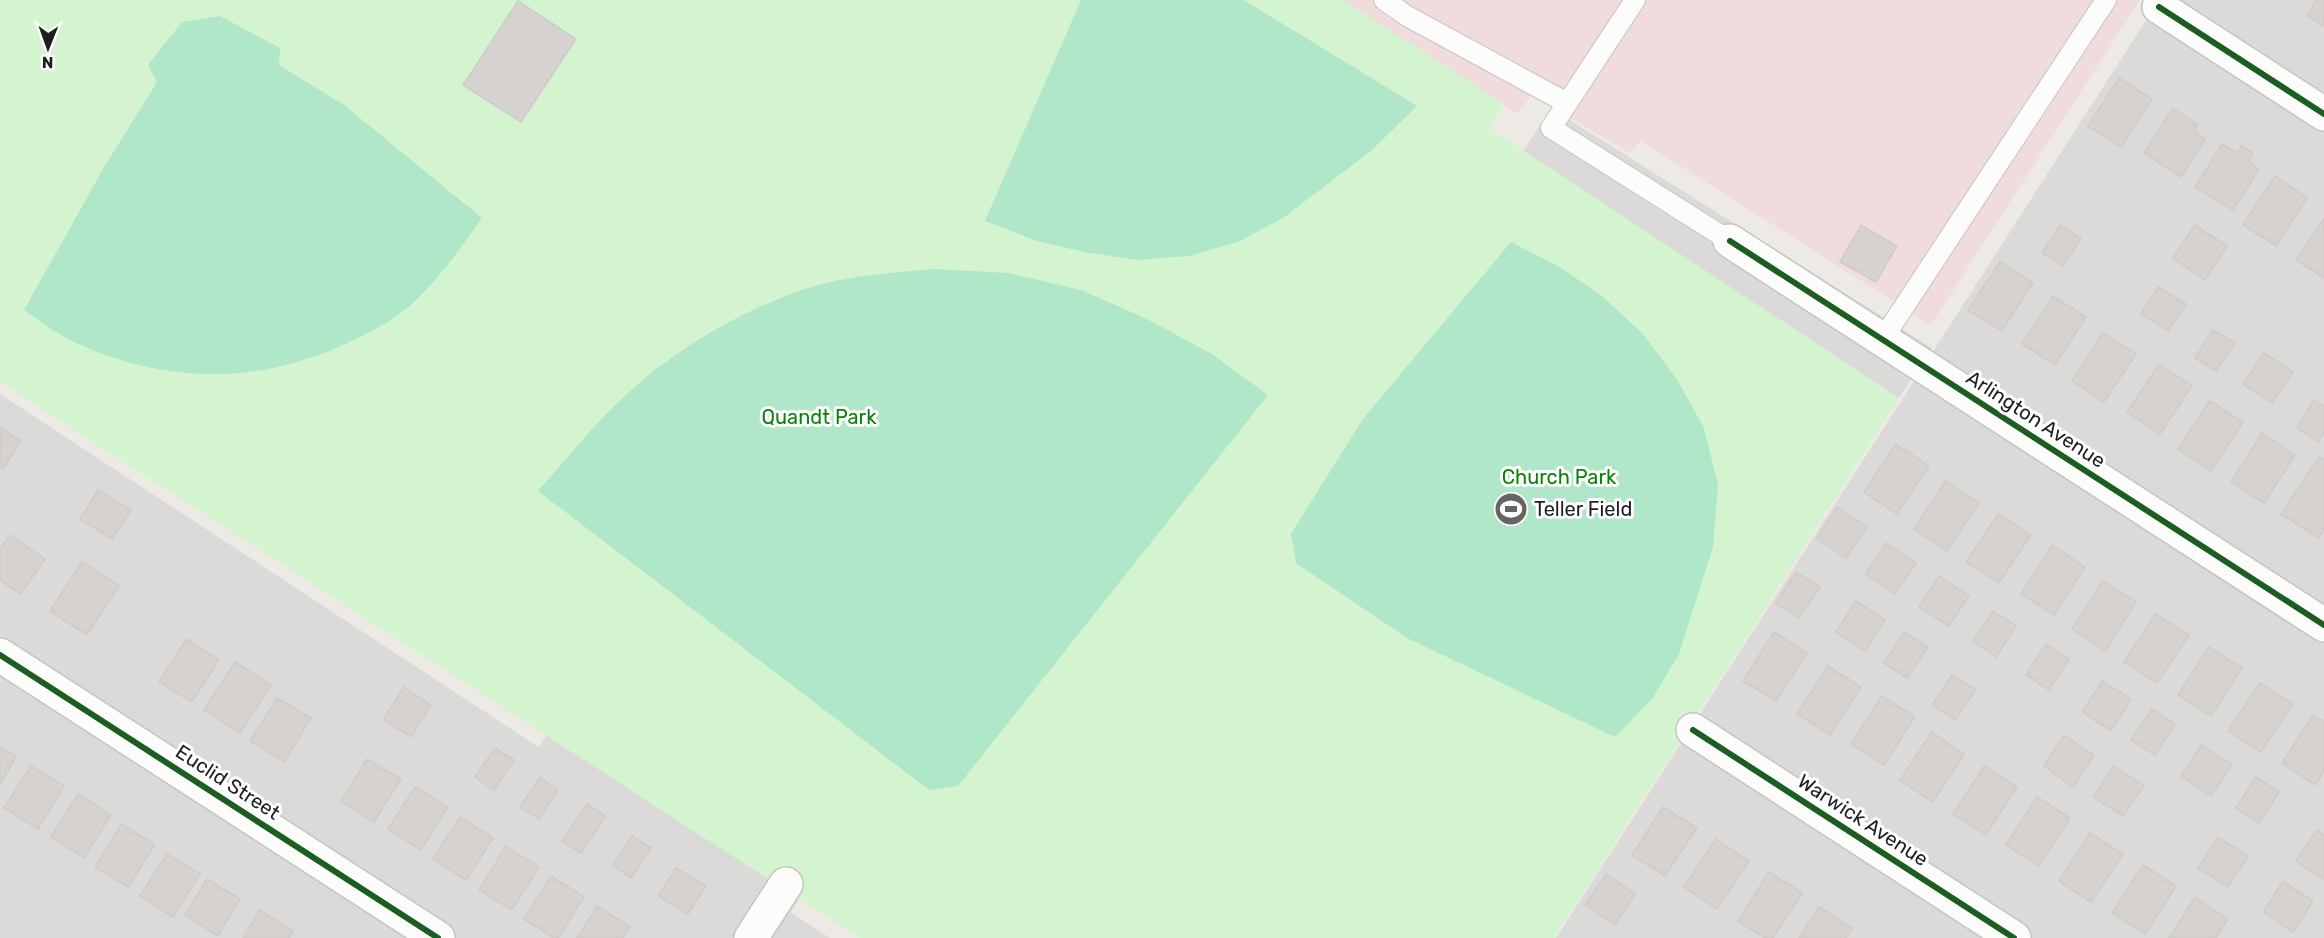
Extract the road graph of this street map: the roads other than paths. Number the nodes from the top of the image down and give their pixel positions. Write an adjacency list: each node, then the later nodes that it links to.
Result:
1 (1384, 0): 5 (lane)
2 (1635, 0): 5 (lane)
3 (2106, 0): 8 (lane)
4 (2159, 7): 6 (street)
5 (1567, 103): 7 (lane)
6 (2324, 114)
7 (1730, 241): 8 (street, Arlington Avenue)
8 (1882, 340): 9 (street, Arlington Avenue)
9 (2324, 625)
10 (0, 654): 13 (street, Euclid Street)
11 (1693, 729): 15 (street, Warwick Avenue)
12 (791, 875): 14 (street)
13 (438, 938)
14 (751, 938)
15 (2014, 938)

